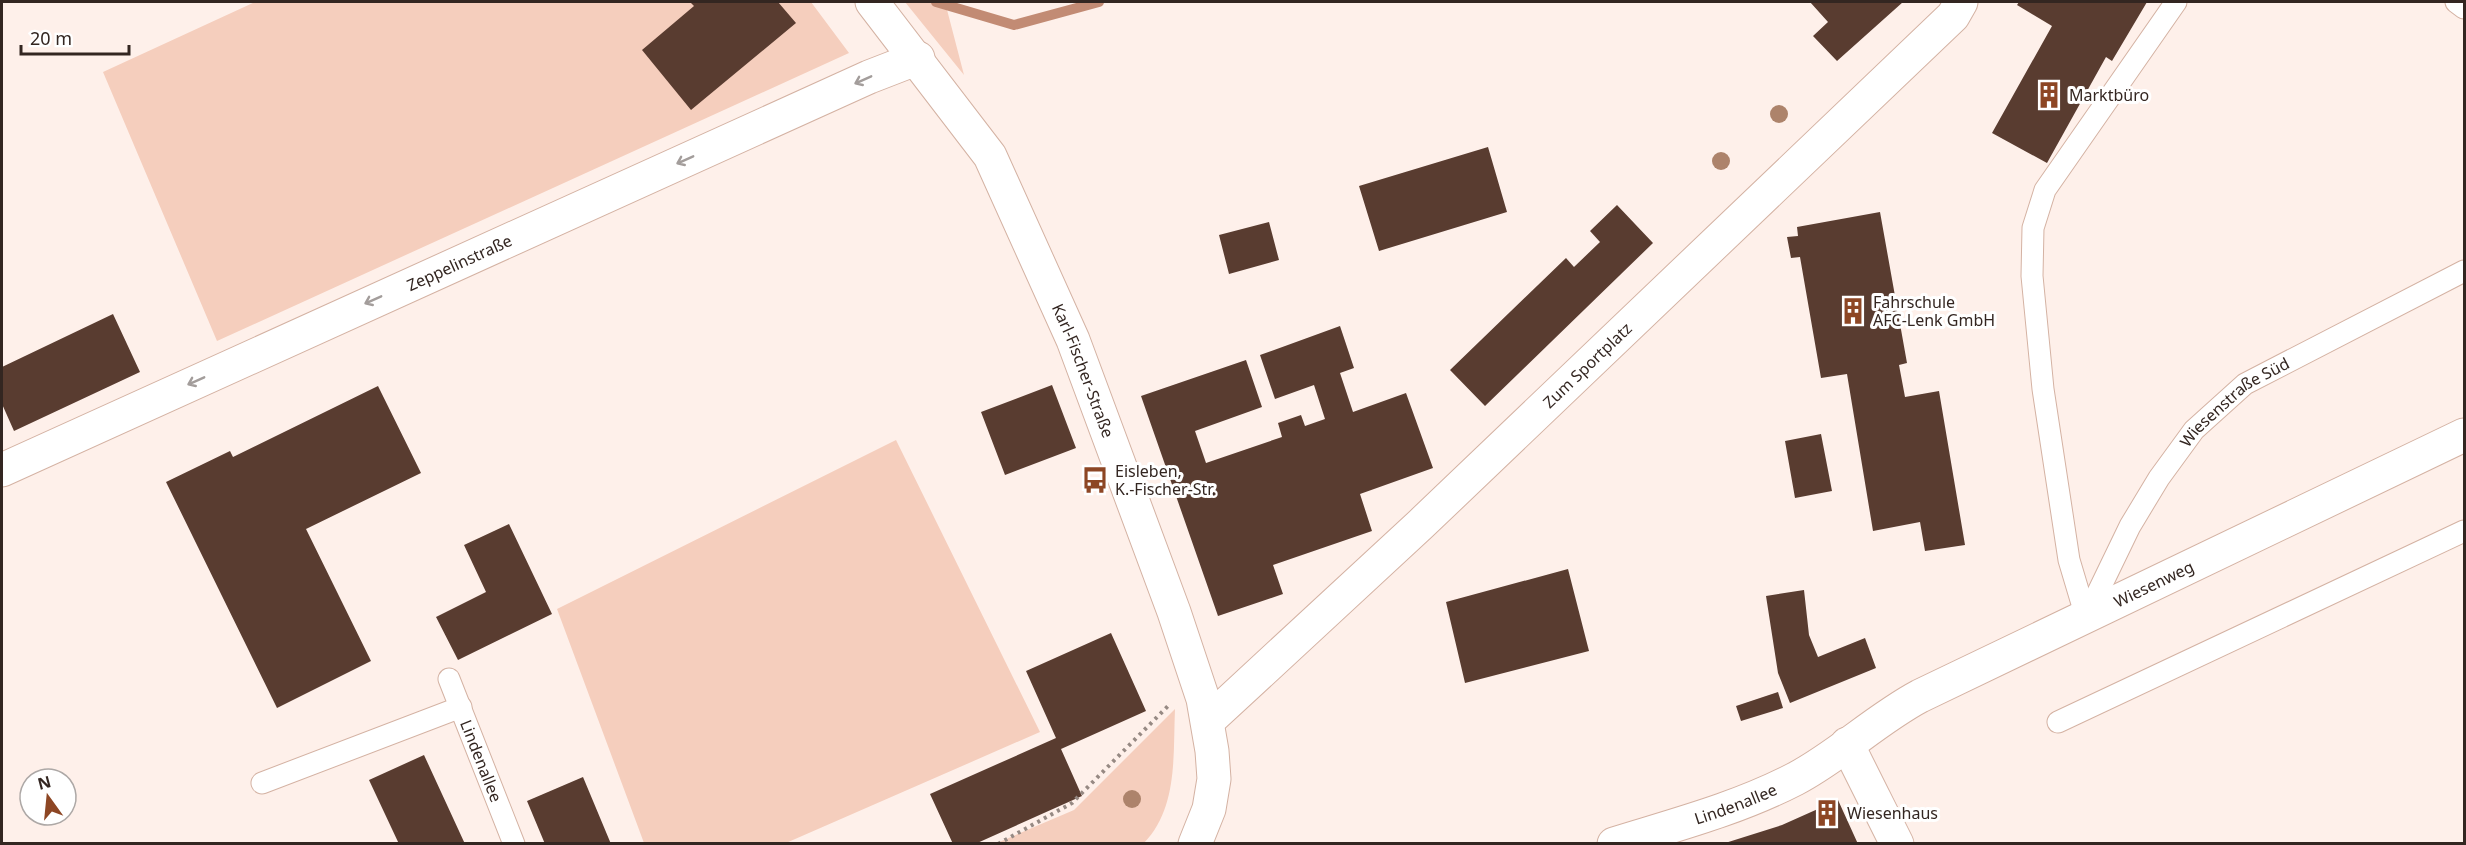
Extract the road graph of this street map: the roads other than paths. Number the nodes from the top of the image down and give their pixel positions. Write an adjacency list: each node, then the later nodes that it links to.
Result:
1 (872, 2): 6 (street, Karl-Fischer-Straße)
2 (1961, 2): 14 (street, Zum Sportplatz)
3 (2176, 2): 11 (lane)
4 (2456, 2): 5 (lane)
5 (2464, 8)
6 (918, 58): 9 (street, Zeppelinstraße, one-way to 9); 14 (street, Karl-Fischer-Straße)
7 (2464, 271): 11 (lane, Wiesenstraße Süd)
8 (2464, 435): 11 (street, Wiesenweg)
9 (2, 470)
10 (2464, 531): 15 (lane)
11 (2086, 616): 16 (street, Wiesenweg)
12 (448, 679): 13 (lane, Lindenallee)
13 (461, 707): 17 (lane); 18 (lane, Lindenallee)
14 (1208, 721): 19 (street, Karl-Fischer-Straße)
15 (2058, 722)
16 (1847, 744): 20 (street, Lindenallee); 21 (street)
17 (262, 783)
18 (513, 843)
19 (1196, 843)
20 (1614, 843)
21 (1898, 843)

